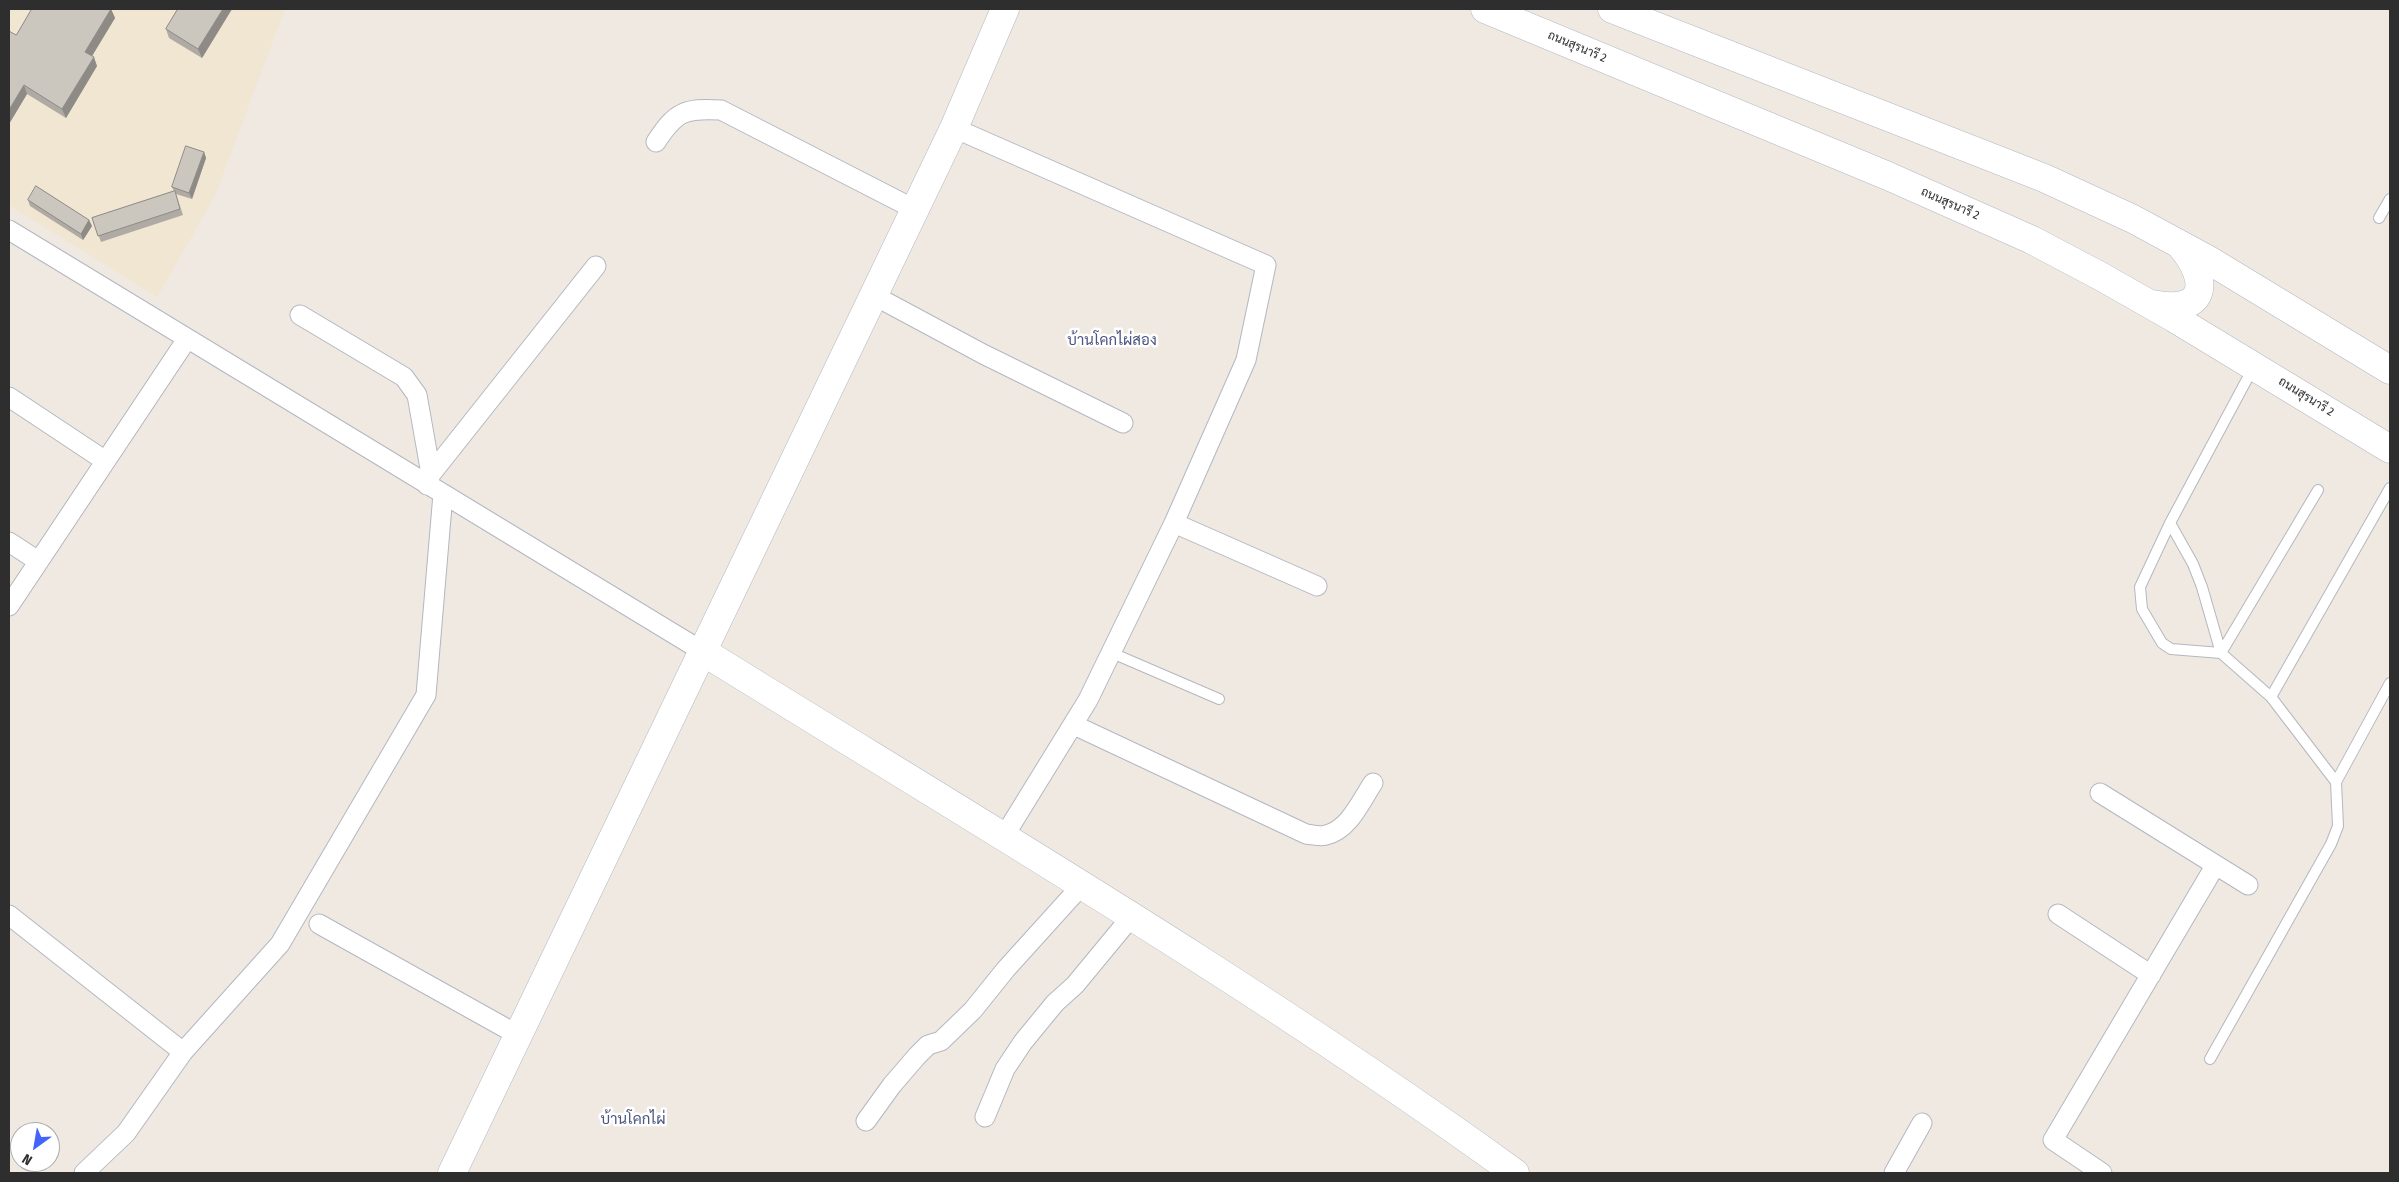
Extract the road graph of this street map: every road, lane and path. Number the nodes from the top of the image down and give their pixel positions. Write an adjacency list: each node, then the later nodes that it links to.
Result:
1 (1005, 9): 4 (street)
2 (1485, 9): 13 (street, ถนนสุรนารี 2)
3 (1612, 9): 10 (street)
4 (954, 128): 7 (street); 25 (street)
5 (656, 142): 7 (street)
6 (2390, 199): 8 (lane)
7 (914, 209): 12 (street)
8 (2379, 218)
9 (9, 230): 15 (street)
10 (2178, 243): 13 (street); 17 (street)
11 (596, 266): 22 (street)
12 (873, 295): 19 (street); 31 (street)
13 (2150, 303): 16 (street, ถนนสุรนารี 2)
14 (300, 315): 22 (street)
15 (187, 339): 21 (street); 22 (street)
16 (2255, 365): 20 (street, ถนนสุรนารี 2); 26 (lane)
17 (2388, 365)
18 (9, 397): 21 (street)
19 (1123, 423)
20 (2390, 449)
21 (104, 460): 28 (street)
22 (434, 484): 31 (street); 51 (street)
23 (2390, 488): 35 (lane)
24 (2318, 490): 33 (lane)
25 (1174, 523): 29 (street); 32 (street)
26 (2170, 524): 33 (lane); 33 (lane)
27 (9, 542): 28 (street)
28 (38, 561): 30 (street)
29 (1317, 586)
30 (9, 606)
31 (702, 651): 41 (street); 50 (street)
32 (1112, 653): 36 (lane); 37 (street)
33 (2221, 653): 35 (lane)
34 (2390, 683): 38 (lane)
35 (2271, 697): 38 (lane)
36 (1218, 699)
37 (1074, 725): 39 (street); 41 (street)
38 (2336, 782): 52 (lane)
39 (1373, 783)
40 (2100, 793): 42 (street)
41 (1003, 838): 43 (street)
42 (2214, 866): 44 (street); 49 (street)
43 (1082, 885): 47 (street); 54 (street)
44 (2248, 885)
45 (2058, 914): 49 (street)
46 (9, 915): 51 (street)
47 (1132, 916): 53 (street); 58 (street)
48 (320, 924): 50 (street)
49 (2151, 975): 60 (street)
50 (518, 1035): 57 (street)
51 (183, 1052): 56 (street)
52 (2210, 1059)
53 (985, 1118)
54 (866, 1121)
55 (1922, 1123): 59 (street)
56 (84, 1173)
57 (452, 1173)
58 (1515, 1173)
59 (1894, 1173)
60 (2102, 1173)

